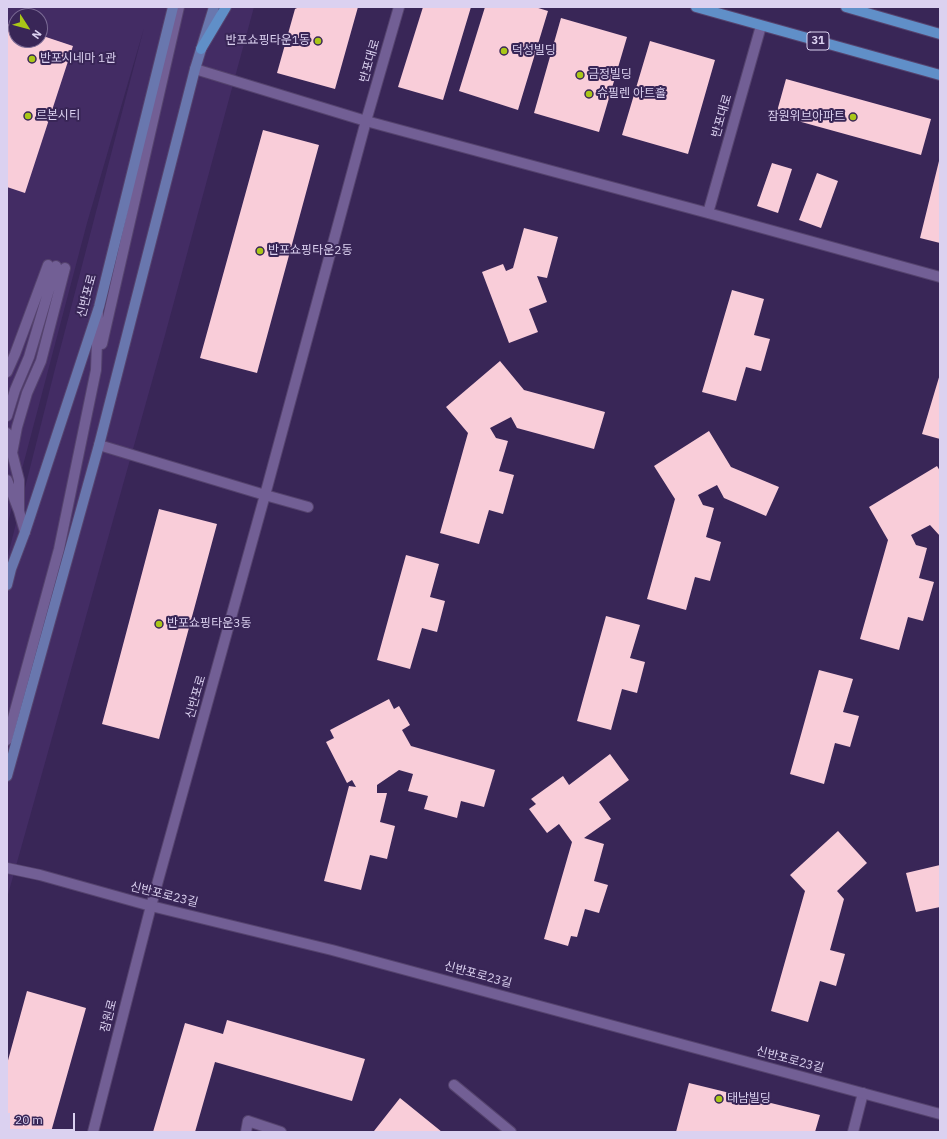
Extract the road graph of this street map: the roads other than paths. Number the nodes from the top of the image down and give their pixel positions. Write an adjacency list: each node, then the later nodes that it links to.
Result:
1 (173, 7): 17 (main road, 신반포로)
2 (179, 7): 18 (street)
3 (214, 7): 10 (main road)
4 (226, 7): 10 (main road)
5 (399, 7): 13 (street, 반포대로)
6 (696, 7): 8 (main road, 31)
7 (846, 7): 9 (main road)
8 (761, 26): 12 (main road, 31); 14 (street, 반포대로)
9 (940, 34)
10 (201, 49): 11 (main road)
11 (195, 69): 13 (street); 22 (main road)
12 (940, 75)
13 (366, 121): 14 (street); 25 (street, 신반포로)
14 (708, 213): 16 (street)
15 (56, 266): 19 (street); 20 (street); 23 (street)
16 (940, 277)
17 (99, 307): 18 (street); 28 (main road, 신반포로)
18 (96, 370): 30 (street)
19 (7, 372)
20 (7, 416)
21 (7, 433): 23 (street)
22 (100, 445): 25 (street); 31 (main road)
23 (12, 453): 27 (street)
24 (7, 480): 27 (street)
25 (266, 495): 26 (street); 33 (street, 신반포로)
26 (308, 507)
27 (19, 511): 28 (street)
28 (26, 532): 29 (main road, 신반포로)
29 (7, 585)
30 (7, 740)
31 (7, 776)
32 (7, 868): 33 (street, 신반포로23길)
33 (151, 906): 35 (street, 신반포로23길); 37 (street, 잠원로)
34 (454, 1085): 40 (street)
35 (863, 1093): 36 (street, 신반포로23길); 41 (street)
36 (940, 1114)
37 (93, 1132)
38 (246, 1132): 39 (street)
39 (281, 1132)
40 (511, 1132)
41 (853, 1132)

